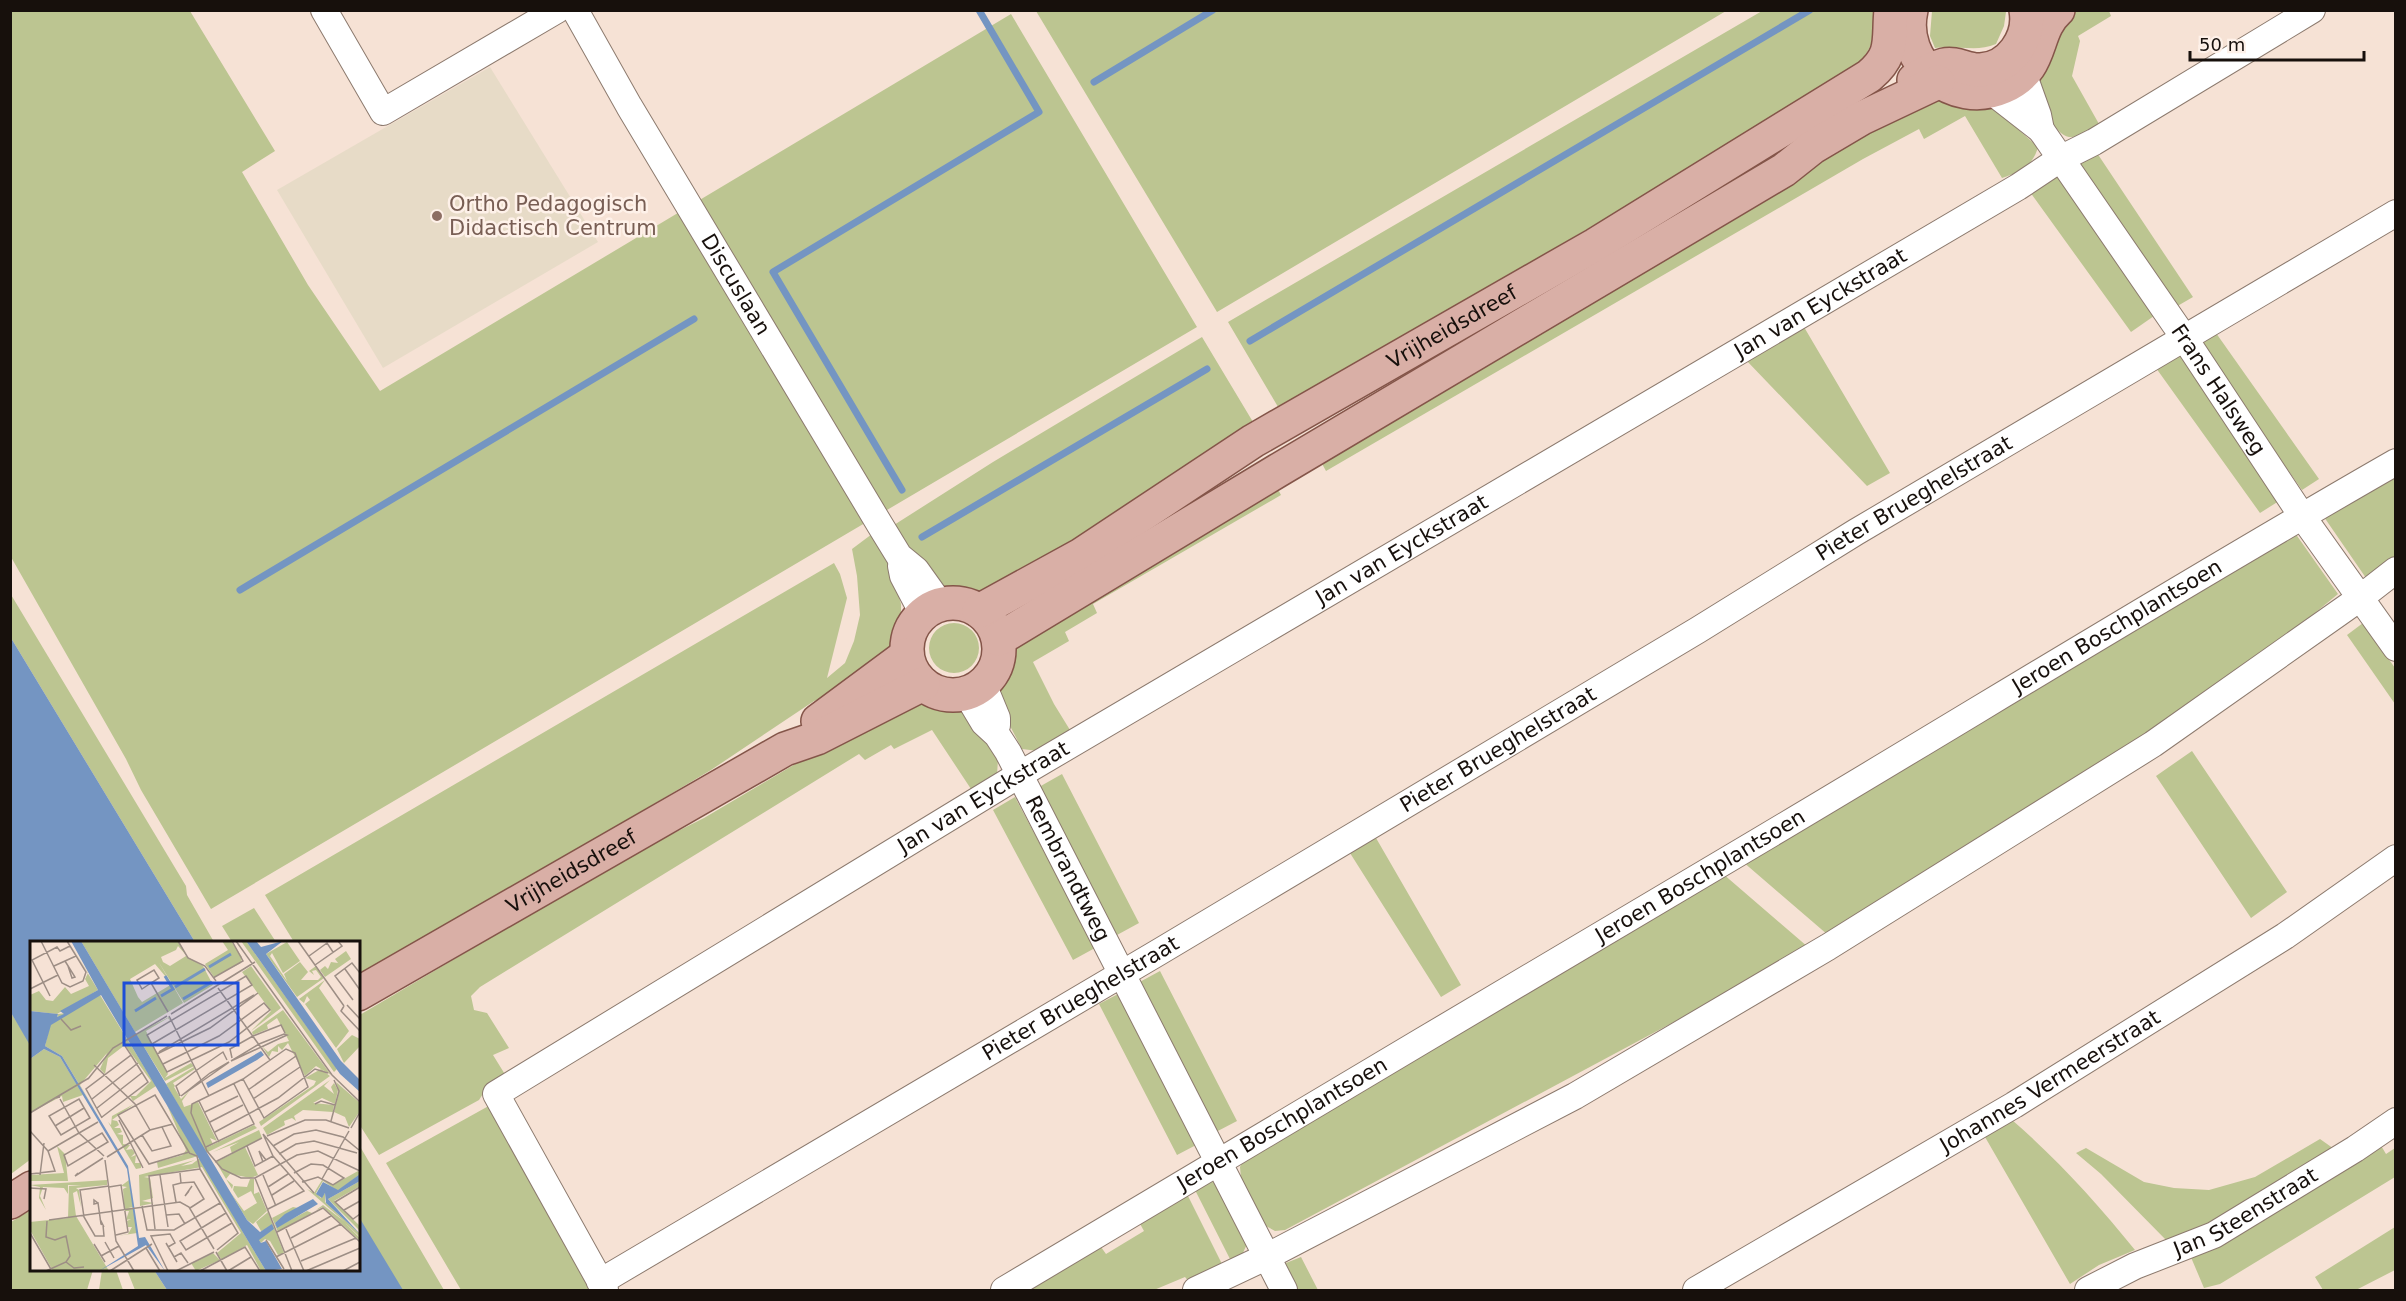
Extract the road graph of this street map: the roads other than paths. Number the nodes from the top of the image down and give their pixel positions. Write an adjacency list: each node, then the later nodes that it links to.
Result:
1 (324, 10): 2 (street)
2 (557, 10)
3 (575, 10): 19 (street, Discuslaan)
4 (2026, 10): 8 (main road)
5 (2058, 10): 8 (main road)
6 (2312, 10): 12 (street, Jan van Eyckstraat)
7 (1897, 13): 9 (main road); 20 (main road, Vrijheidsdreef)
8 (2027, 56): 9 (main road, Vrijheidsdreef); 10 (main road); 11 (street, Frans Halsweg)
9 (1933, 77): 10 (main road); 21 (main road, Vrijheidsdreef)
10 (1991, 91): 11 (street, Frans Halsweg)
11 (2041, 130): 12 (street, Frans Halsweg)
12 (2060, 159): 14 (street, Frans Halsweg); 27 (street, Jan van Eyckstraat)
13 (2396, 213): 14 (street, Pieter Brueghelstraat)
14 (2185, 339): 16 (street, Frans Halsweg); 29 (street, Pieter Brueghelstraat)
15 (2396, 462): 16 (street, Jeroen Boschplantsoen)
16 (2302, 516): 18 (street, Frans Halsweg); 32 (street, Jeroen Boschplantsoen)
17 (2396, 570): 18 (street)
18 (2360, 598): 22 (street, Frans Halsweg); 35 (street)
19 (932, 609): 20 (main road); 23 (main road)
20 (979, 611): 21 (main road)
21 (999, 639): 25 (main road)
22 (2396, 648)
23 (908, 655): 24 (main road); 26 (main road, Vrijheidsdreef)
24 (923, 684): 25 (main road); 26 (main road, Vrijheidsdreef)
25 (974, 688): 27 (street, Rembrandtweg)
26 (785, 749): 30 (main road, Vrijheidsdreef)
27 (1019, 775): 29 (street, Rembrandtweg); 36 (street, Jan van Eyckstraat)
28 (2396, 858): 40 (street, Johannes Vermeerstraat)
29 (1120, 974): 32 (street, Rembrandtweg); 36 (street, Pieter Brueghelstraat)
30 (360, 993)
31 (2396, 1121): 41 (street, Jan Steenstraat)
32 (1218, 1161): 35 (street, Rembrandtweg); 37 (street, Jeroen Boschplantsoen)
33 (30, 1189): 34 (main road)
34 (10, 1202)
35 (1268, 1256): 38 (street); 39 (street, Rembrandtweg)
36 (602, 1286)
37 (1004, 1290)
38 (1196, 1290)
39 (1284, 1290)
40 (1696, 1290)
41 (2088, 1290)

